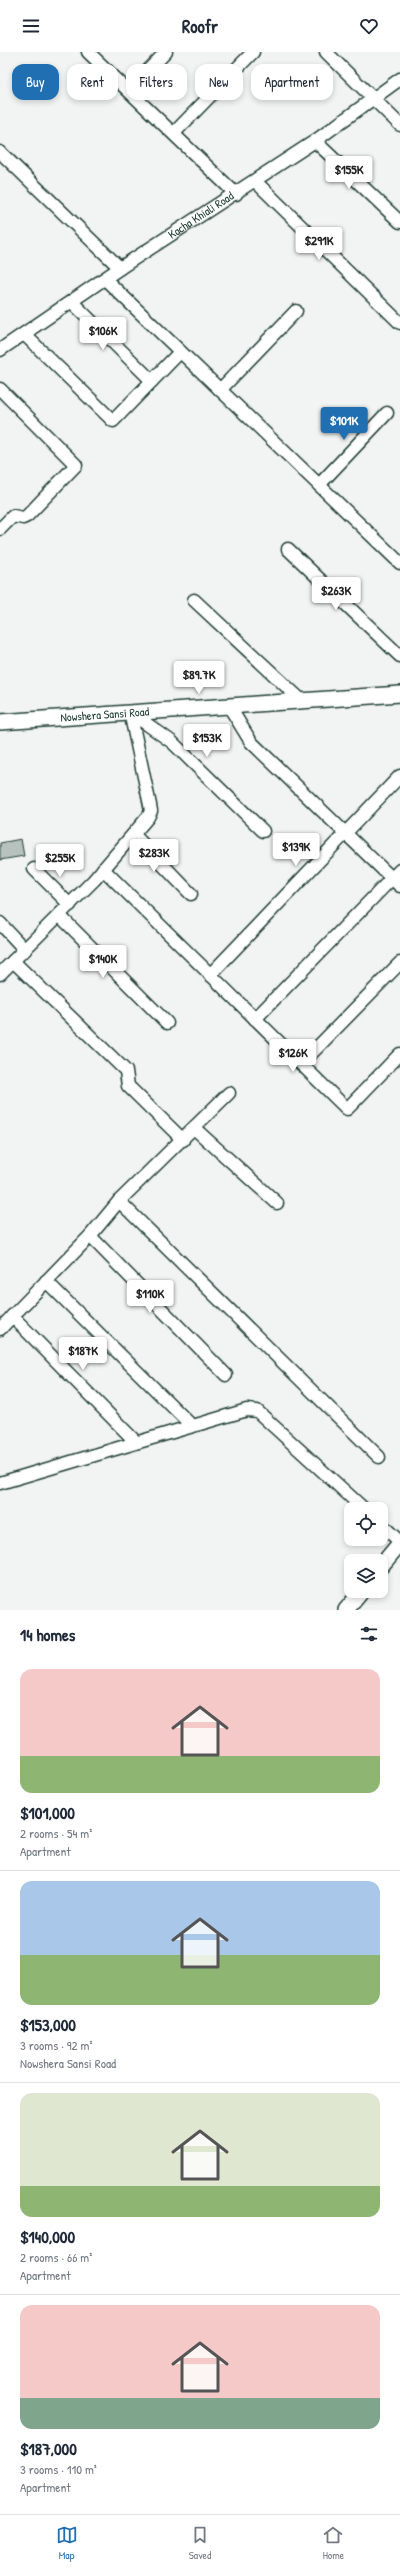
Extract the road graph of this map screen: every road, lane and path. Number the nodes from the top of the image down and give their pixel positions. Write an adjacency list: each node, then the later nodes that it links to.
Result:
1 (88, 52): 7 (street)
2 (166, 52): 5 (street)
3 (253, 52): 11 (street)
4 (326, 52): 8 (street)
5 (154, 64)
6 (400, 79): 8 (street, Kacha Khiali Road)
7 (126, 87)
8 (372, 98): 10 (street); 12 (street, Kacha Khiali Road)
9 (139, 100): 11 (street)
10 (400, 125)
11 (174, 134): 15 (street)
12 (315, 141): 14 (street, Kacha Khiali Road); 16 (street)
13 (0, 152): 17 (street)
14 (255, 181): 15 (street, Kacha Khiali Road); 21 (street)
15 (236, 194): 17 (street, Kacha Khiali Road)
16 (400, 222)
17 (120, 268): 18 (street, Kacha Khiali Road)
18 (105, 279): 19 (street, Kacha Khiali Road); 24 (street)
19 (72, 302): 22 (street, Kacha Khiali Road); 25 (street)
20 (296, 312): 27 (street)
21 (400, 324)
22 (24, 334): 23 (street, Kacha Khiali Road); 25 (street)
23 (0, 350)
24 (180, 352): 25 (street); 27 (street)
25 (152, 381)
26 (0, 389): 30 (street)
27 (220, 390): 29 (street)
28 (387, 413): 29 (street)
29 (319, 485): 32 (street)
30 (0, 529)
31 (288, 549): 34 (street)
32 (400, 563)
33 (194, 600): 36 (street)
34 (400, 656)
35 (400, 694): 36 (main road, Nowshera Sansi Road)
36 (302, 701): 37 (main road, Nowshera Sansi Road)
37 (229, 706): 38 (main road, Nowshera Sansi Road); 42 (street)
38 (130, 712): 39 (main road, Nowshera Sansi Road); 41 (street); 43 (street)
39 (0, 722)
40 (400, 776): 42 (street)
41 (263, 831)
42 (345, 833): 46 (street); 55 (street)
43 (134, 835): 45 (street); 47 (street)
44 (34, 869): 48 (street)
45 (103, 869): 48 (street); 55 (street)
46 (397, 878): 56 (street)
47 (191, 894)
48 (70, 905): 49 (street)
49 (59, 915): 51 (street); 57 (street)
50 (0, 923): 51 (street)
51 (25, 950): 52 (street)
52 (13, 961): 54 (street); 62 (street)
53 (400, 963): 59 (street)
54 (0, 974)
55 (210, 975): 56 (street)
56 (255, 1019): 59 (street)
57 (167, 1023)
58 (400, 1054): 59 (street)
59 (301, 1064)
60 (229, 1093): 61 (street)
61 (194, 1128): 62 (street); 64 (street)
62 (183, 1140): 63 (street)
63 (119, 1201): 65 (street); 72 (street)
64 (277, 1203)
65 (90, 1236): 66 (street); 69 (street)
66 (46, 1281): 67 (street); 70 (street)
67 (12, 1316): 68 (street); 71 (street)
68 (0, 1329)
69 (226, 1375)
70 (192, 1426): 71 (street); 74 (street)
71 (136, 1442): 73 (street)
72 (379, 1457)
73 (0, 1483)
74 (356, 1502)
75 (388, 1531): 76 (street)
76 (400, 1542): 77 (main road)
77 (388, 1557)
78 (356, 1598): 79 (main road)
79 (346, 1610)

